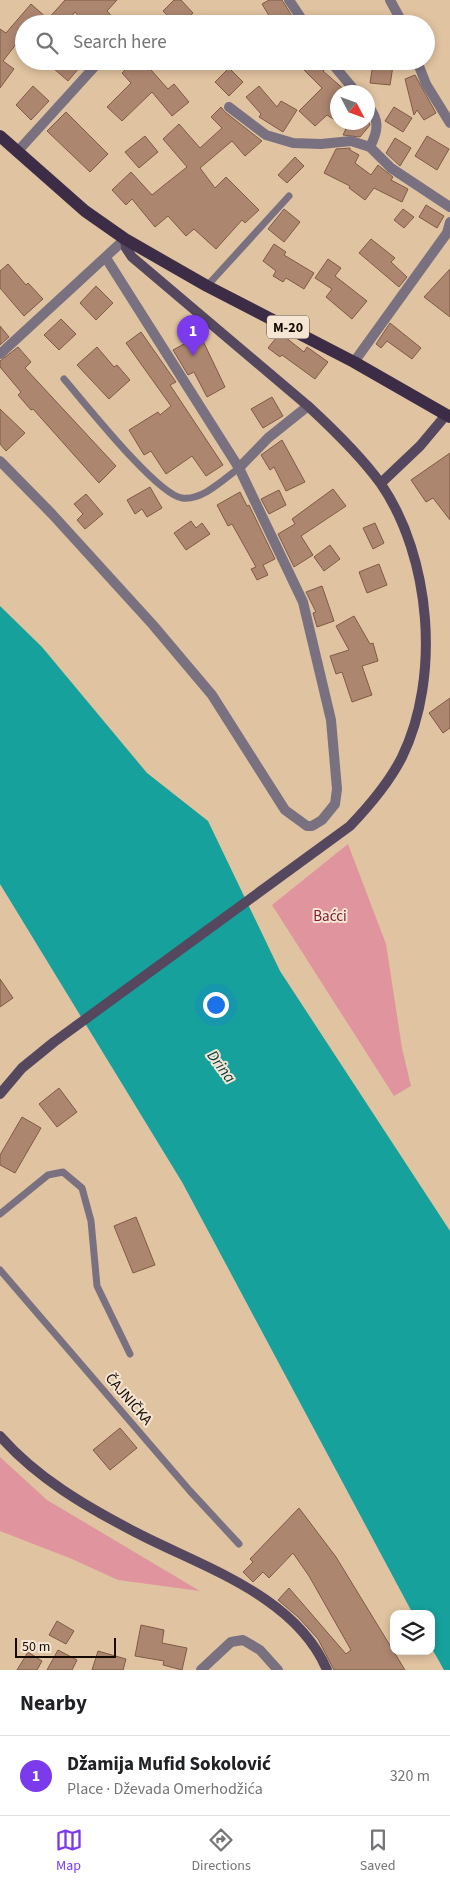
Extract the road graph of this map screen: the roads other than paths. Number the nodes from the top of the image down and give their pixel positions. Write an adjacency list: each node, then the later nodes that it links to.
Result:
1 (290, 0): 3 (street)
2 (390, 0): 4 (street)
3 (299, 15)
4 (398, 15)
5 (92, 70): 14 (street)
6 (338, 70): 8 (street)
7 (421, 70): 11 (street)
8 (350, 85)
9 (230, 108): 13 (street)
10 (375, 117): 13 (street)
11 (450, 123)
12 (0, 136): 14 (main road, M-20)
13 (370, 147): 16 (street)
14 (17, 152): 19 (main road, M-20)
15 (289, 196): 21 (lane)
16 (450, 207)
17 (450, 222): 18 (street)
18 (449, 234): 23 (street)
19 (125, 240): 20 (street); 21 (main road, M-20); 25 (main road)
20 (106, 258): 22 (street); 28 (street)
21 (207, 286): 23 (main road, M-20)
22 (0, 354)
23 (354, 362): 26 (main road, M-20)
24 (64, 379): 28 (lane)
25 (308, 406): 28 (street); 29 (main road)
26 (448, 416): 29 (main road)
27 (0, 461): 28 (street)
28 (239, 468)
29 (381, 484): 30 (main road)
30 (0, 1094)
31 (0, 1214): 33 (lane)
32 (0, 1270): 35 (lane, ČAJNIČKA)
33 (130, 1354)
34 (0, 1436): 38 (main road)
35 (240, 1544)
36 (202, 1670): 37 (street)
37 (278, 1670)
38 (327, 1670)

